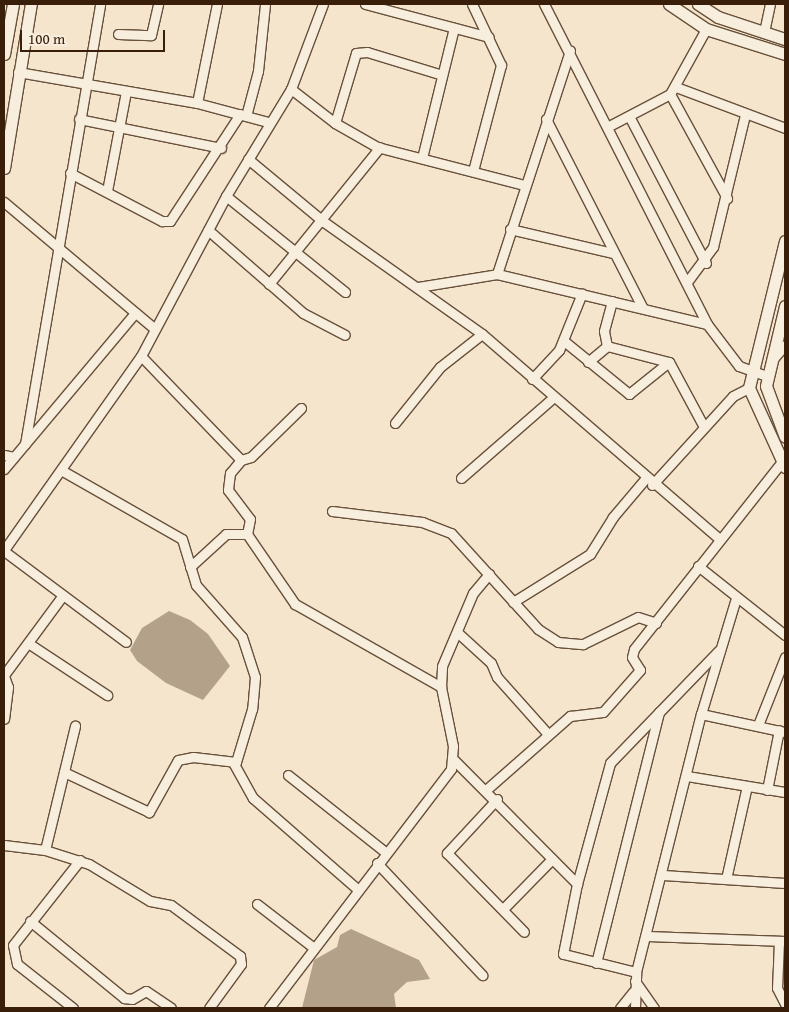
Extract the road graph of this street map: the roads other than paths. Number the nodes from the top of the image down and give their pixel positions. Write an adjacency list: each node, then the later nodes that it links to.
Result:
1 (13, 4): 21 (street)
2 (31, 4): 23 (street)
3 (100, 4): 25 (street)
4 (158, 4): 17 (street)
5 (217, 4): 29 (street)
6 (265, 4): 30 (street)
7 (322, 4): 26 (street)
8 (365, 4): 14 (street)
9 (472, 4): 18 (street)
10 (544, 4): 20 (street)
11 (669, 4): 15 (street)
12 (698, 4): 16 (street)
13 (770, 4): 16 (street)
14 (454, 28): 18 (street); 24 (street)
15 (706, 29): 22 (street); 27 (street)
16 (764, 32): 19 (street)
17 (118, 34)
18 (489, 37): 45 (street)
19 (785, 39)
20 (570, 52): 34 (street); 37 (street)
21 (4, 54)
22 (785, 54)
23 (18, 72): 25 (street); 44 (street)
24 (442, 75): 36 (street); 42 (street)
25 (85, 84): 28 (street); 33 (street)
26 (291, 89): 35 (street); 36 (street)
27 (673, 90): 31 (street); 32 (street); 50 (street)
28 (126, 91): 29 (street); 39 (street)
29 (197, 103): 30 (street)
30 (243, 115): 35 (street); 41 (street)
31 (745, 115): 38 (street); 50 (street)
32 (629, 116): 37 (street); 59 (street)
33 (79, 119): 39 (street); 46 (street)
34 (546, 119): 47 (street); 57 (street)
35 (268, 122): 43 (street)
36 (335, 123): 40 (street)
37 (609, 126): 61 (street)
38 (785, 128)
39 (118, 129): 41 (street); 48 (street)
40 (380, 147): 42 (street); 52 (street)
41 (221, 148): 48 (street)
42 (422, 158): 45 (street)
43 (248, 159): 49 (street); 52 (street)
44 (4, 168)
45 (473, 171): 47 (street)
46 (70, 173): 48 (street); 56 (street)
47 (524, 185): 53 (street)
48 (107, 191)
49 (226, 196): 54 (street); 58 (street)
50 (727, 198): 59 (street)
51 (4, 202): 56 (street)
52 (324, 222): 58 (street); 63 (street)
53 (510, 229): 57 (street); 60 (street)
54 (208, 230): 62 (street); 71 (street)
55 (785, 241): 81 (street)
56 (57, 244): 69 (street); 90 (street)
57 (613, 253): 68 (street)
58 (295, 254): 62 (street); 64 (street)
59 (706, 263): 61 (street)
60 (497, 274): 63 (street); 65 (street)
61 (687, 282): 70 (street)
62 (269, 284): 73 (street)
63 (418, 287): 72 (street)
64 (344, 292)
65 (582, 293): 66 (street); 74 (street)
66 (612, 301): 68 (street); 76 (street)
67 (785, 306): 80 (street)
68 (642, 307): 70 (street)
69 (135, 313): 71 (street); 90 (street)
70 (707, 324): 81 (street)
71 (154, 329): 77 (street)
72 (482, 334): 83 (street); 87 (street)
73 (345, 335)
74 (564, 341): 78 (street); 83 (street)
75 (785, 345): 80 (street)
76 (607, 346): 78 (street); 79 (street)
77 (141, 356): 93 (street); 96 (street)
78 (588, 362): 79 (street)
79 (669, 362): 88 (street)
80 (770, 362): 82 (street)
81 (751, 372): 82 (street); 84 (street)
82 (767, 376): 89 (street)
83 (532, 379): 85 (street)
84 (749, 388): 88 (street); 94 (street)
85 (554, 398): 97 (street); 98 (street)
86 (300, 408): 93 (street)
87 (396, 423)
88 (704, 428): 99 (street)
89 (785, 437)
90 (25, 444): 92 (street)
91 (4, 455): 92 (street)
92 (14, 457): 95 (street)
93 (240, 460): 101 (street)
94 (784, 462): 102 (street)
95 (4, 469)
96 (61, 470): 103 (street); 105 (street)
97 (462, 478)
98 (644, 478): 99 (street); 109 (street)
99 (652, 485): 102 (street)
100 (332, 511): 106 (street)
101 (247, 534): 105 (street); 118 (street)
102 (718, 538): 104 (street)
103 (4, 551): 107 (street)
104 (698, 566): 108 (street); 110 (street)
105 (190, 567): 128 (street)
106 (489, 574): 109 (street); 111 (street)
107 (63, 595): 113 (street); 114 (street)
108 (736, 598): 112 (street); 115 (street)
109 (513, 602): 110 (street)
110 (656, 623): 126 (street)
111 (456, 632): 118 (street); 126 (street)
112 (785, 635)
113 (126, 642)
114 (28, 643): 117 (street); 119 (street)
115 (718, 651): 120 (street); 121 (street)
116 (785, 657): 123 (street)
117 (4, 676): 122 (street)
118 (441, 687): 127 (street)
119 (107, 695)
120 (659, 712): 146 (street); 155 (street)
121 (701, 714): 123 (street); 131 (street)
122 (4, 719)
123 (758, 725): 125 (street)
124 (75, 726): 129 (street)
125 (782, 731): 134 (street)
126 (548, 734): 133 (street)
127 (454, 760): 133 (street); 139 (street)
128 (234, 764): 129 (street); 147 (street)
129 (64, 772): 138 (street)
130 (288, 775): 139 (street)
131 (687, 776): 132 (street); 143 (street)
132 (747, 786): 134 (street); 144 (street)
133 (487, 789): 136 (street)
134 (767, 790): 135 (street)
135 (785, 792)
136 (497, 799): 140 (street); 149 (street)
137 (4, 845): 138 (street)
138 (45, 850): 141 (street)
139 (385, 852): 142 (street)
140 (552, 859): 146 (street); 149 (street)
141 (80, 860): 150 (street); 162 (street)
142 (377, 863): 147 (street); 156 (street)
143 (662, 875): 144 (street); 152 (street)
144 (726, 879): 145 (street)
145 (785, 883)
146 (576, 884): 155 (street)
147 (356, 888): 154 (street)
148 (257, 904): 154 (street)
149 (503, 910): 151 (street)
150 (30, 922): 160 (street); 161 (street)
151 (524, 932)
152 (647, 936): 153 (street); 157 (street)
153 (782, 941): 159 (street)
154 (314, 948): 163 (street)
155 (596, 963): 157 (street)
156 (482, 975)
157 (635, 977): 158 (street); 166 (street)
158 (632, 992): 164 (street); 165 (street)
159 (785, 1004)
160 (73, 1008)
161 (170, 1008)
162 (209, 1008)
163 (269, 1008)
164 (620, 1008)
165 (635, 1008)
166 (654, 1008)

